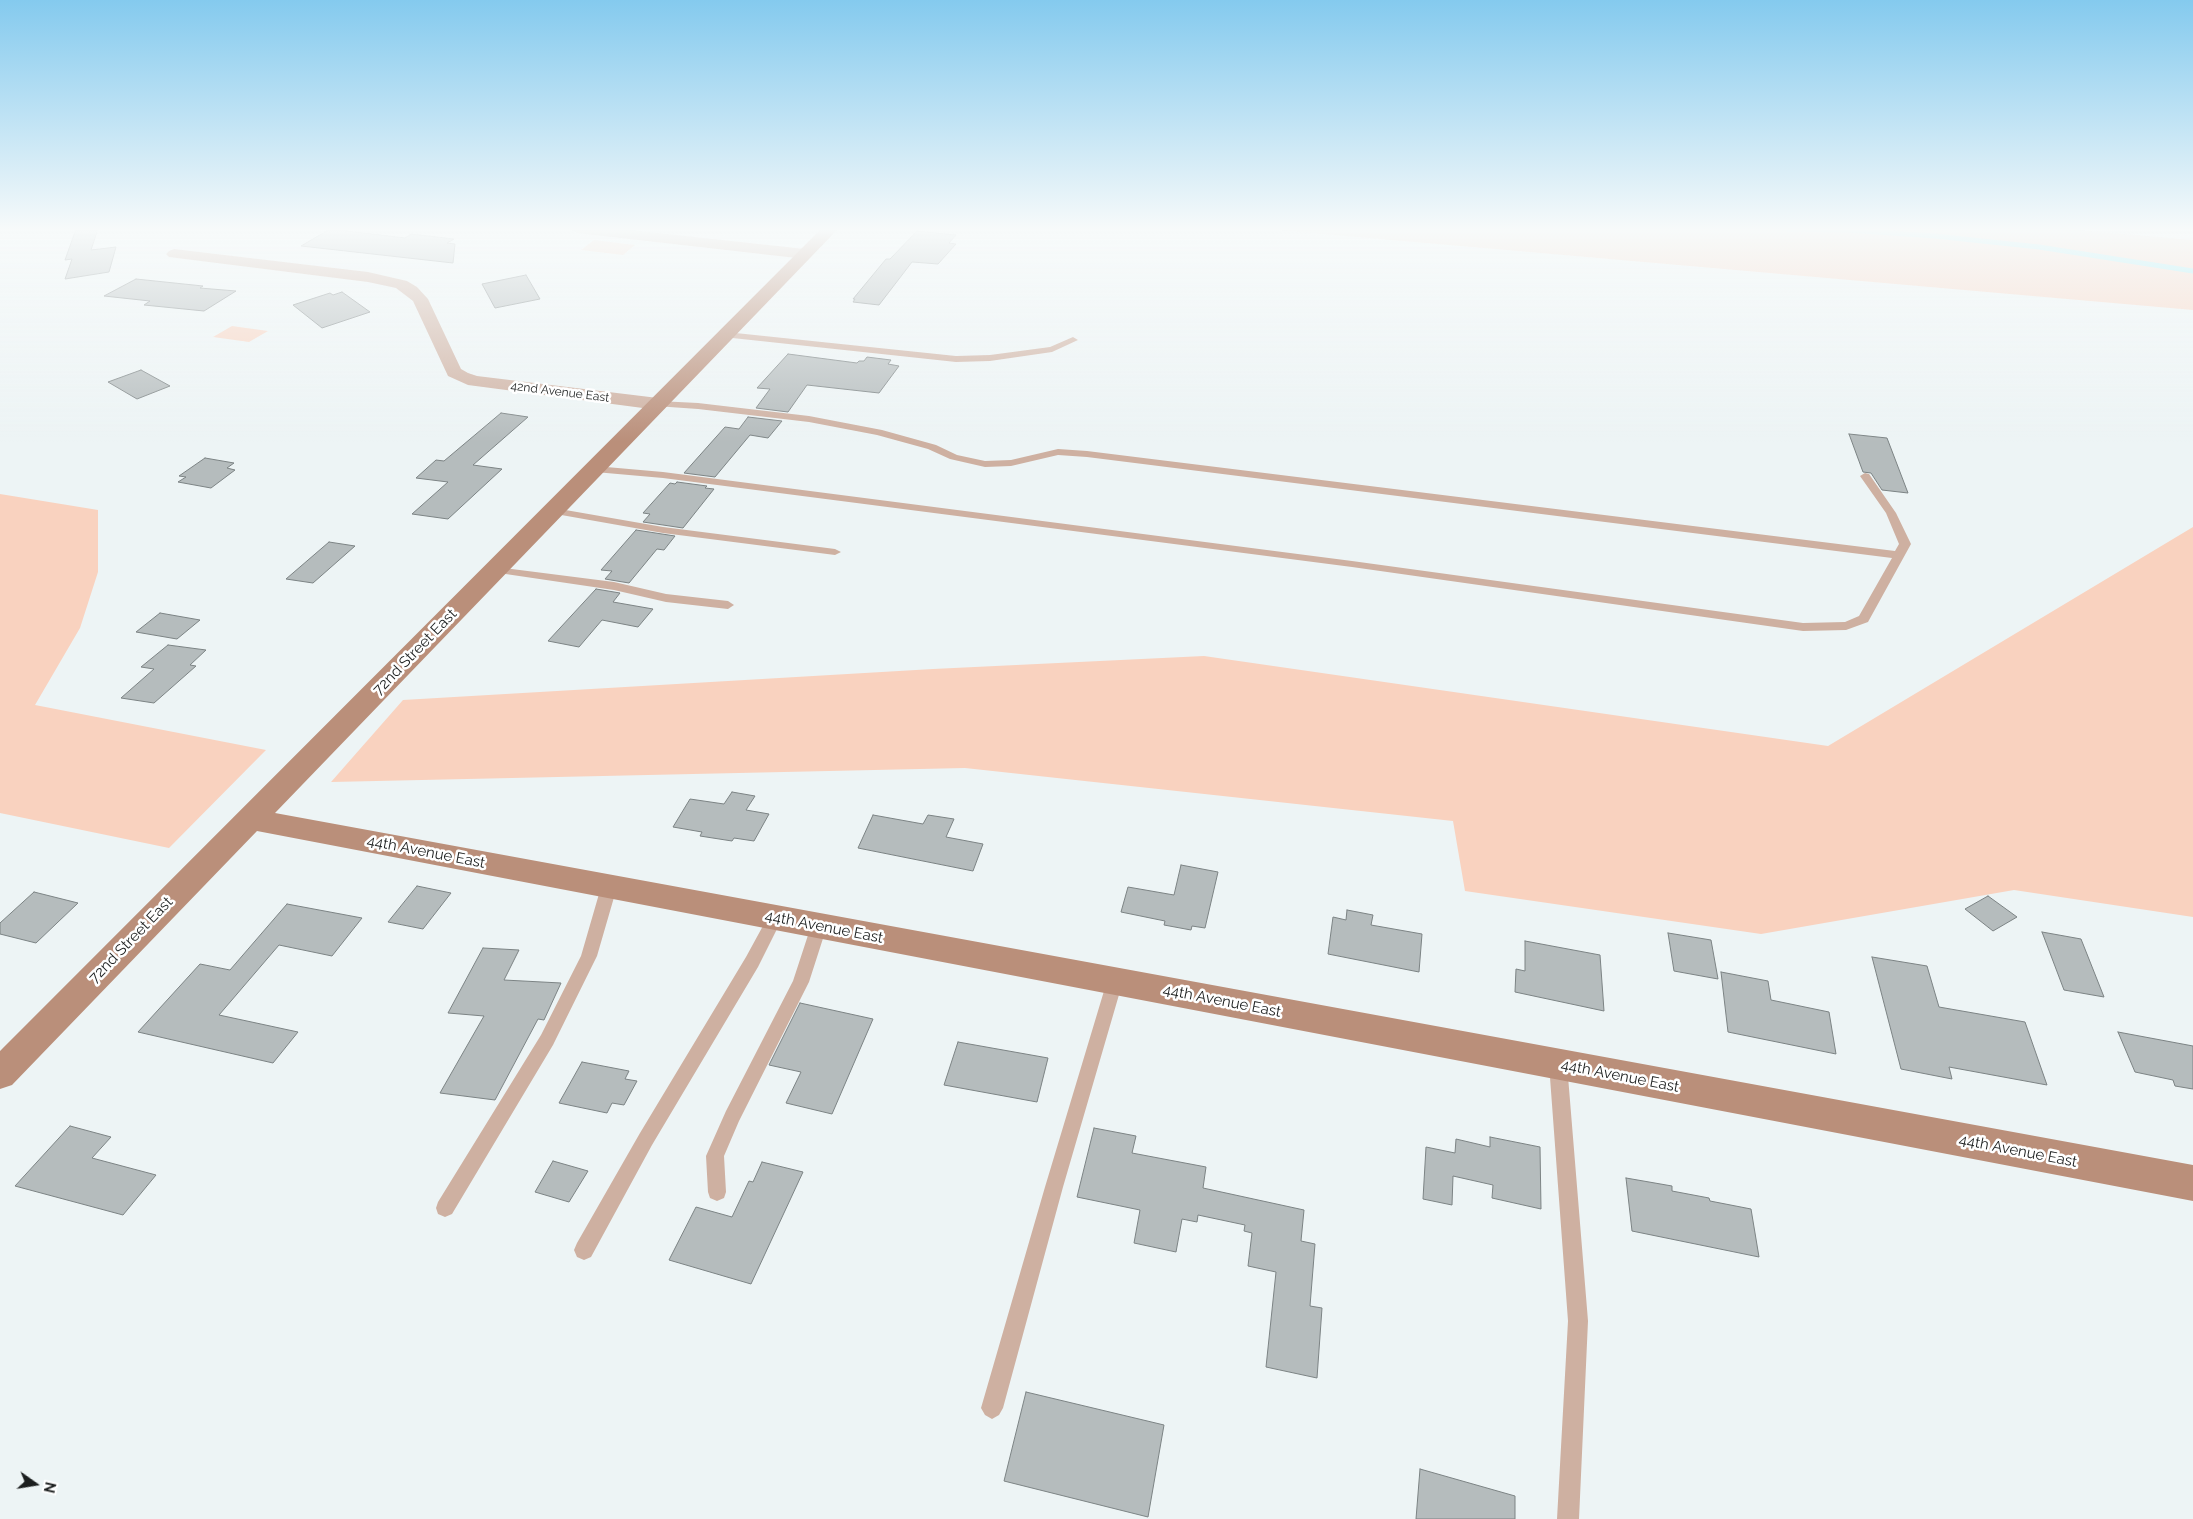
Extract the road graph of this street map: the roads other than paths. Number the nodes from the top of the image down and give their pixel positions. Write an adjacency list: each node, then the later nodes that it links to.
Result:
1 (420, 300): 5 (street, 42nd Avenue East)
2 (761, 300): 3 (main road, 72nd Street East)
3 (726, 335): 4 (lane); 5 (main road, 72nd Street East)
4 (1074, 340)
5 (658, 404): 6 (main road, 72nd Street East); 10 (lane)
6 (595, 469): 8 (main road, 72nd Street East); 10 (lane)
7 (1865, 476): 10 (lane)
8 (554, 511): 9 (lane); 11 (main road, 72nd Street East)
9 (835, 552)
10 (1899, 555)
11 (496, 570): 12 (lane); 13 (main road, 72nd Street East)
12 (728, 605)
13 (251, 819): 14 (main road, 44th Avenue East); 19 (main road, 72nd Street East)
14 (609, 887): 15 (main road, 44th Avenue East); 22 (lane)
15 (775, 917): 16 (main road, 44th Avenue East); 23 (lane)
16 (819, 926): 17 (main road, 44th Avenue East); 21 (lane)
17 (1115, 981): 18 (main road, 44th Avenue East); 24 (lane)
18 (1558, 1064): 20 (main road, 44th Avenue East); 25 (lane)
19 (0, 1074)
20 (2193, 1184)
21 (717, 1192)
22 (445, 1208)
23 (584, 1250)
24 (992, 1408)
25 (1568, 1519)

